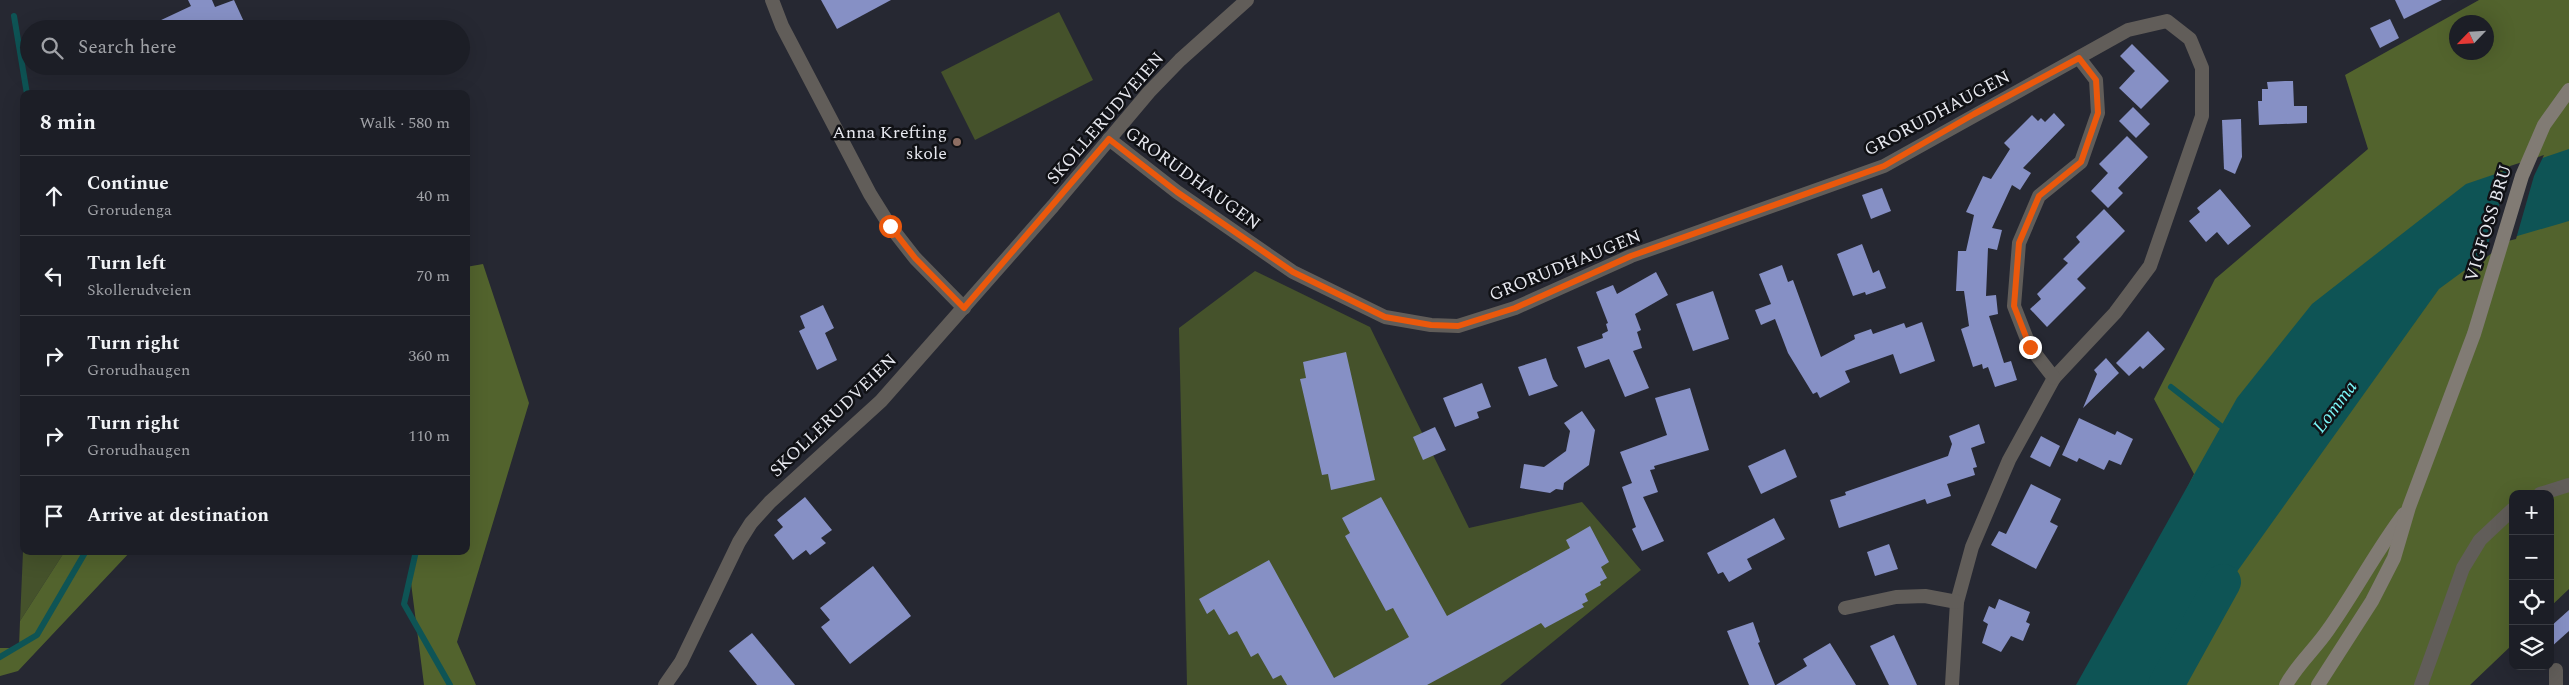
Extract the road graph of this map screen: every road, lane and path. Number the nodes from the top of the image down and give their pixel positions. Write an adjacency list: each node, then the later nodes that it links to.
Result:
1 (772, 0): 6 (street)
2 (1247, 0): 5 (street, SKOLLERUDVEIEN)
3 (2079, 58): 5 (street, GRORUDHAUGEN); 7 (street); 7 (street, GRORUDHAUGEN)
4 (2569, 90): 10 (main road, VIGFOSS BRU)
5 (1109, 139): 6 (street, SKOLLERUDVEIEN)
6 (964, 308): 15 (street, SKOLLERUDVEIEN)
7 (2054, 378): 12 (street, GRORUDHAUGEN)
8 (2569, 485): 9 (street)
9 (2553, 490)
10 (2409, 507): 17 (main road); 18 (main road)
11 (2509, 513): 19 (street)
12 (1957, 602): 13 (street); 16 (street, GRORUDHAUGEN)
13 (1845, 608)
14 (2556, 670): 20 (street)
15 (665, 685)
16 (1952, 685)
17 (2286, 685)
18 (2318, 685)
19 (2421, 685)
20 (2556, 685)

